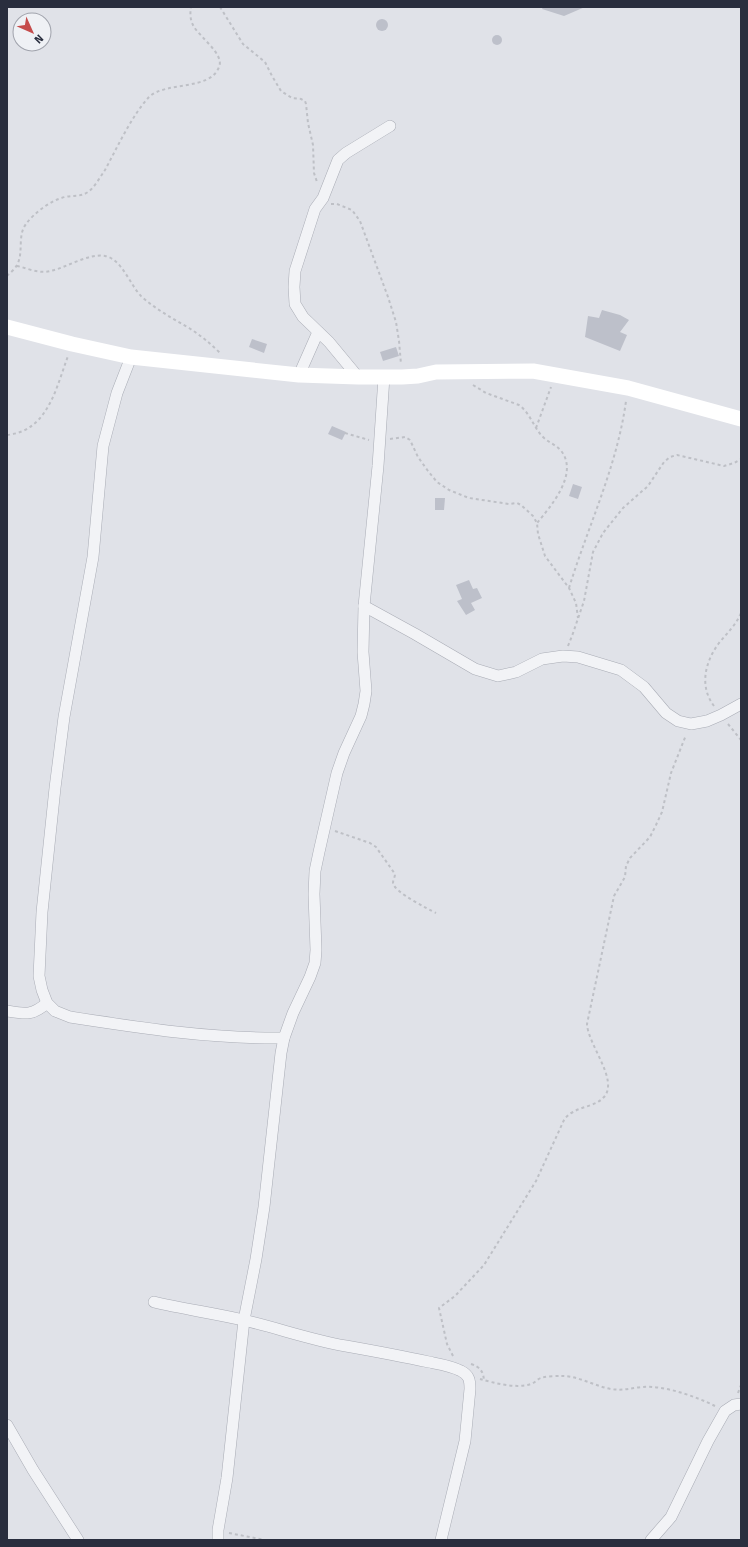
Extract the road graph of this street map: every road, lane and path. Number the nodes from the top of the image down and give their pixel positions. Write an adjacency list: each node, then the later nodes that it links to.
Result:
1 (191, 7): 6 (path)
2 (220, 7): 4 (path)
3 (390, 126): 4 (street)
4 (323, 198): 5 (street)
5 (315, 209): 9 (street); 18 (path)
6 (17, 266): 7 (path); 12 (path)
7 (7, 276)
8 (7, 327): 10 (street)
9 (318, 332): 15 (street); 16 (street)
10 (72, 344): 11 (street); 23 (path)
11 (131, 357): 12 (street); 40 (street)
12 (229, 367): 15 (street)
13 (458, 372): 14 (street); 18 (street); 21 (path)
14 (556, 374): 19 (street); 21 (path)
15 (299, 375): 16 (street)
16 (358, 377): 17 (street)
17 (384, 377): 18 (street); 24 (street)
18 (402, 377)
19 (628, 388): 20 (street); 27 (path)
20 (741, 419)
21 (536, 428): 26 (path)
22 (345, 433): 24 (path)
23 (7, 435)
24 (380, 440): 26 (path); 28 (street)
25 (741, 459): 30 (path)
26 (537, 524): 27 (path)
27 (569, 588): 30 (path)
28 (364, 606): 33 (street); 38 (street)
29 (741, 613): 31 (path)
30 (578, 618): 33 (path)
31 (737, 622): 32 (path); 35 (path)
32 (741, 622)
33 (563, 656): 36 (street)
34 (741, 704): 35 (street)
35 (721, 715): 36 (street); 37 (path)
36 (691, 724): 45 (path)
37 (741, 740)
38 (325, 827): 39 (path); 42 (street)
39 (436, 913)
40 (47, 1003): 41 (street); 42 (street)
41 (7, 1011)
42 (284, 1038): 44 (street)
43 (154, 1302): 44 (street)
44 (244, 1320): 47 (street); 52 (street)
45 (458, 1359)
46 (470, 1363): 48 (path)
47 (467, 1375): 48 (path); 55 (street)
48 (484, 1380): 50 (path)
49 (741, 1404): 50 (street)
50 (725, 1410): 56 (street)
51 (7, 1425): 53 (street)
52 (218, 1535): 54 (path)
53 (78, 1540)
54 (265, 1540)
55 (441, 1540)
56 (651, 1540)

